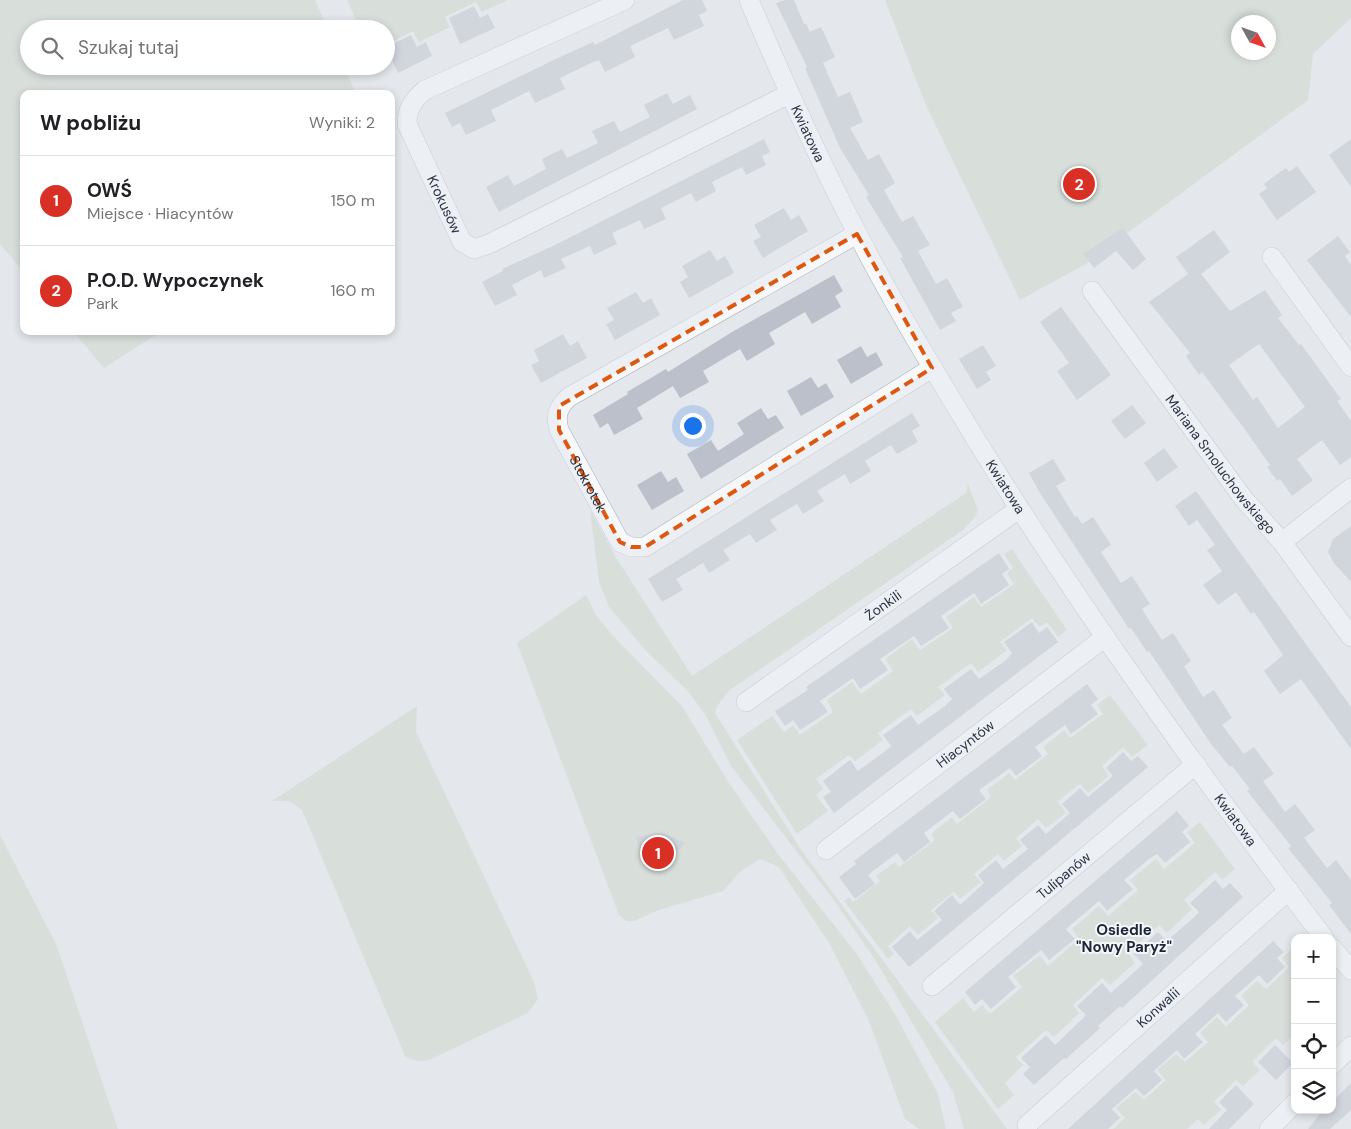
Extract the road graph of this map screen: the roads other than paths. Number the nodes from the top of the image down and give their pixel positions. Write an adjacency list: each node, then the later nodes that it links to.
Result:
1 (625, 0): 3 (street, Krokusów)
2 (749, 0): 3 (street, Kwiatowa)
3 (789, 94): 4 (street, Kwiatowa)
4 (857, 234): 8 (street, Kwiatowa); 8 (street, Stokrotek)
5 (1272, 257): 7 (street)
6 (1092, 291): 11 (street, Mariana Smoluchowskiego)
7 (1351, 367)
8 (932, 368): 10 (street, Kwiatowa)
9 (1351, 488): 11 (street)
10 (1019, 509): 13 (street, Kwiatowa); 14 (street, Żonkili)
11 (1282, 542): 12 (street, Mariana Smoluchowskiego)
12 (1351, 637)
13 (1104, 638): 15 (street, Kwiatowa); 16 (street, Hiacyntów)
14 (746, 702)
15 (1196, 764): 17 (street, Kwiatowa); 21 (street, Tulipanów)
16 (826, 850)
17 (1288, 890): 18 (street, Kwiatowa); 25 (street, Konwalii)
18 (1321, 934)
19 (1336, 953): 20 (street)
20 (1351, 970)
21 (932, 986)
22 (1351, 1046): 23 (street)
23 (1336, 1061)
24 (1291, 1107): 26 (street)
25 (1027, 1125)
26 (1269, 1129)

